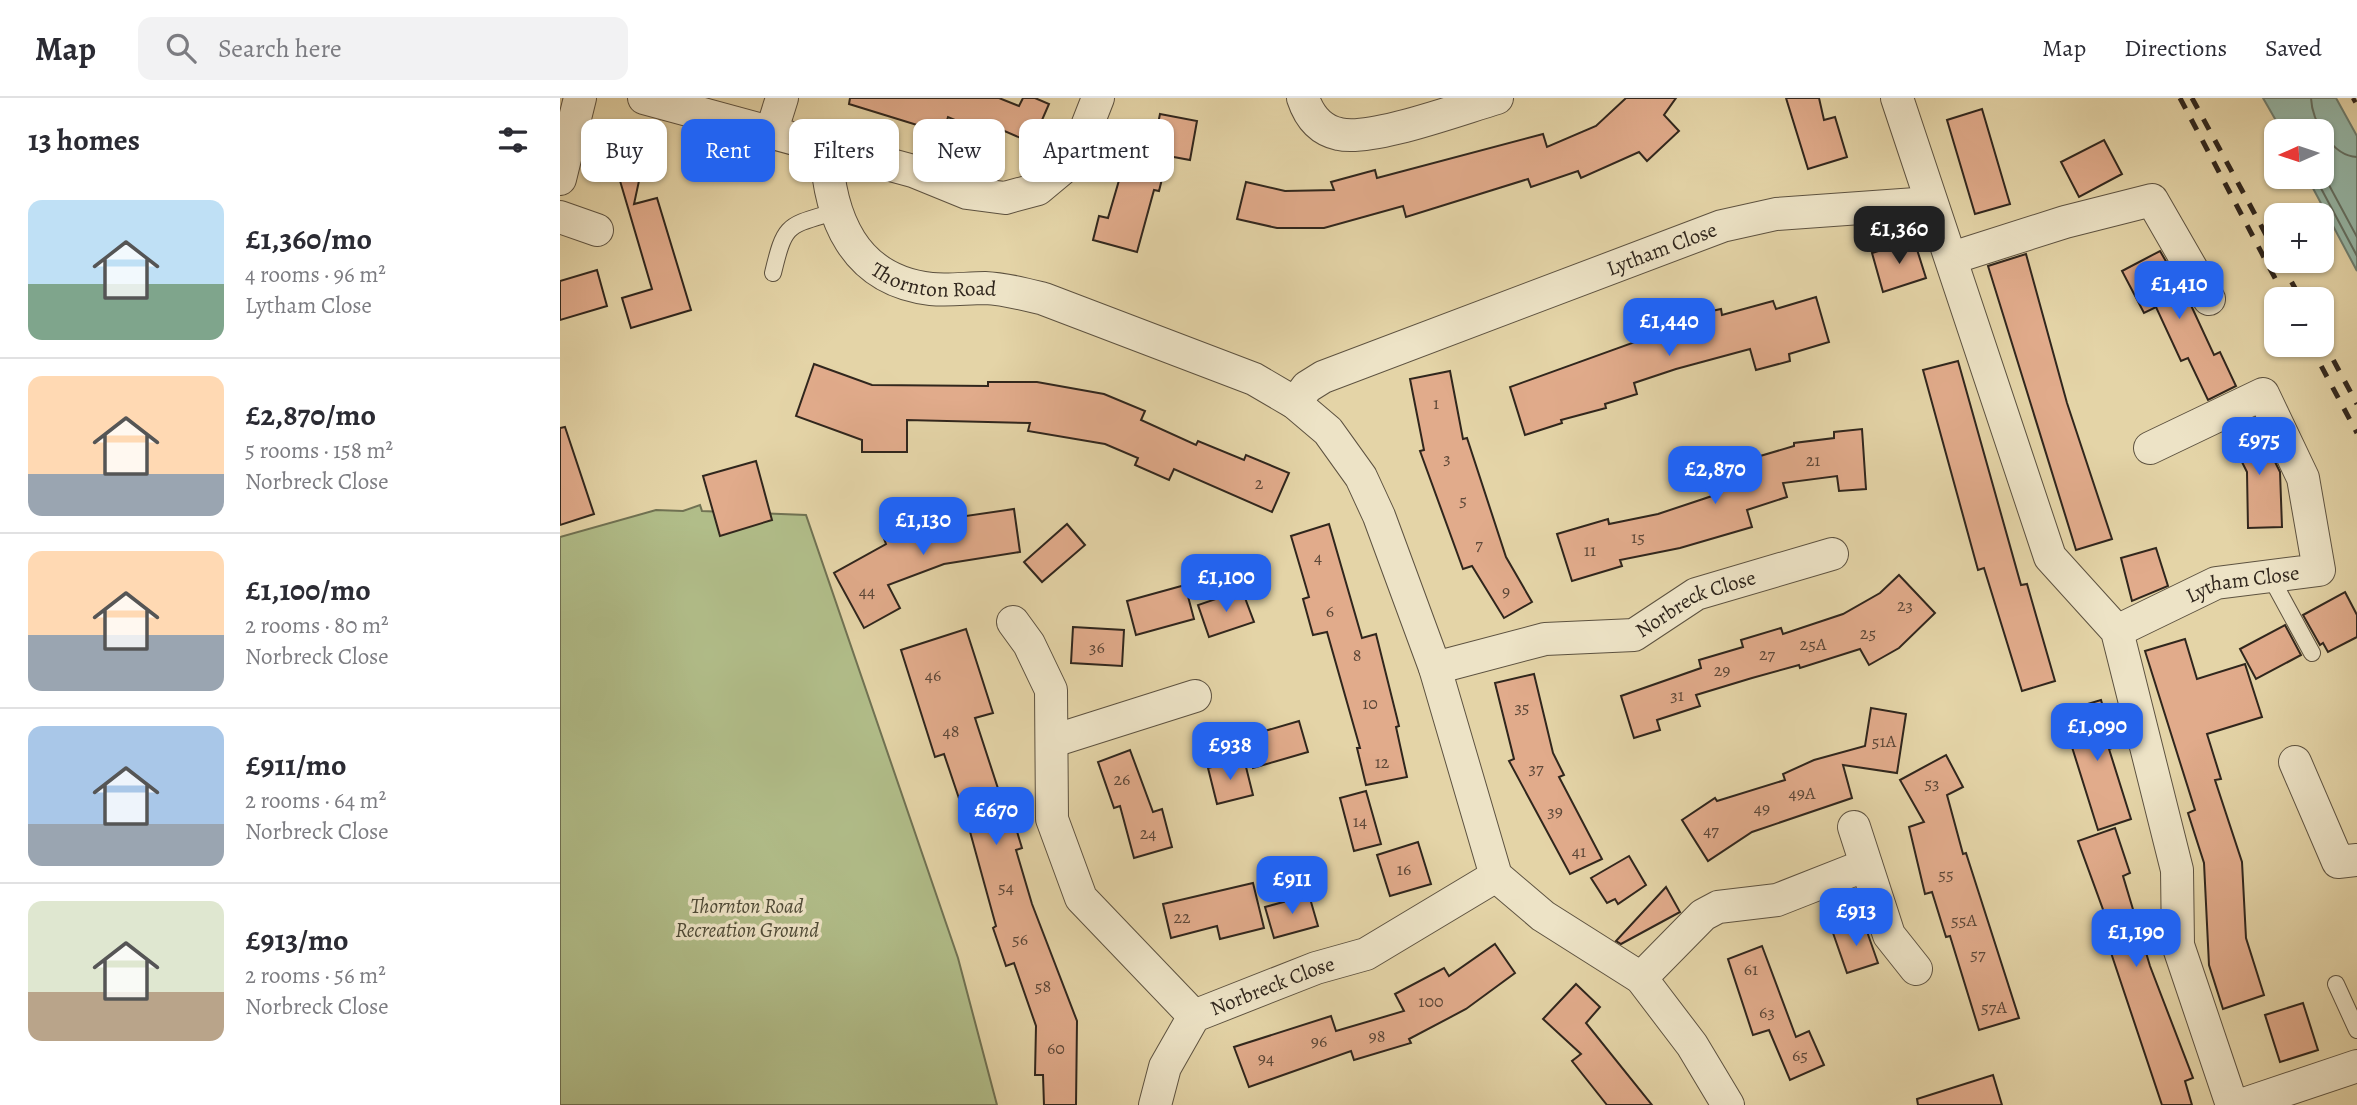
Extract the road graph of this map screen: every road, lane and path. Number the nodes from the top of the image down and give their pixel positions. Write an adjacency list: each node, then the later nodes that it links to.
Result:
1 (580, 98): 13 (street)
2 (644, 98): 10 (street)
3 (782, 98): 11 (street)
4 (1098, 98): 12 (street)
5 (1303, 98): 6 (street)
6 (1497, 98)
7 (1896, 98): 15 (street)
8 (2353, 98): 9 (path)
9 (2357, 105)
10 (720, 119)
11 (775, 120)
12 (899, 167)
13 (560, 179)
14 (827, 182): 16 (street, Thornton Road)
15 (1930, 203): 19 (street); 22 (street, Lytham Close)
16 (834, 212): 20 (lane); 22 (street, Thornton Road)
17 (560, 217): 18 (street)
18 (597, 230)
19 (1952, 258): 21 (street); 27 (street)
20 (773, 273)
21 (2209, 299)
22 (1295, 403): 29 (street)
23 (2150, 448): 25 (street, Lytham Close)
24 (1832, 554): 29 (street, Norbreck Close)
25 (2270, 576): 27 (street, Lytham Close); 28 (lane)
26 (1008, 614): 31 (street, Norbreck Close)
27 (2117, 631): 45 (street)
28 (2312, 653)
29 (1435, 668): 36 (street)
30 (1195, 696): 31 (street)
31 (1054, 741): 40 (street, Norbreck Close)
32 (2295, 762): 34 (street)
33 (1854, 827): 35 (street)
34 (2357, 860)
35 (1866, 864): 37 (street); 38 (street)
36 (1496, 876): 38 (street); 40 (street, Norbreck Close)
37 (1916, 969)
38 (1641, 978): 44 (street)
39 (2336, 984): 41 (lane)
40 (1194, 1016): 43 (street, Norbreck Close)
41 (2357, 1030)
42 (2357, 1066): 46 (street)
43 (1155, 1105)
44 (1728, 1105)
45 (2232, 1105)
46 (2241, 1105)

